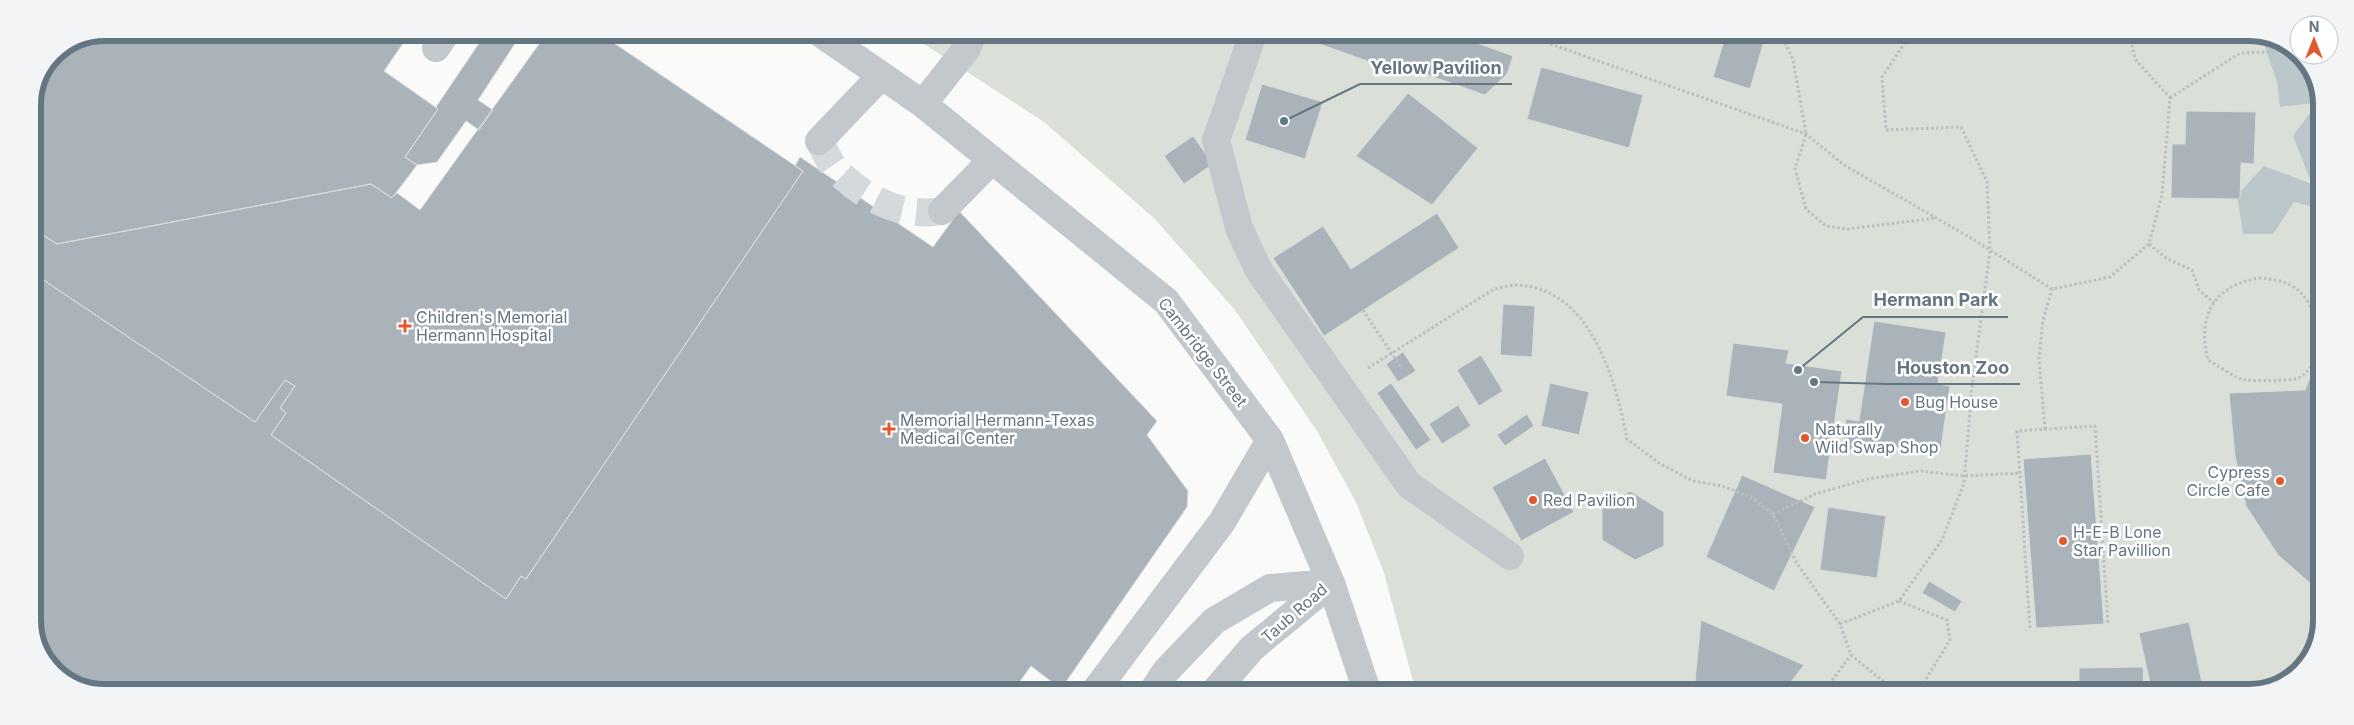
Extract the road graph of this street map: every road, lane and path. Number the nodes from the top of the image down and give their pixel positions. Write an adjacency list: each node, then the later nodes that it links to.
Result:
1 (831, 41): 9 (street, Cambridge Street)
2 (970, 41): 11 (street)
3 (1251, 41): 32 (street)
4 (1542, 41): 12 (path)
5 (1784, 41): 12 (path)
6 (1906, 41): 18 (path)
7 (2131, 41): 10 (path)
8 (2283, 51): 10 (path)
9 (881, 76): 11 (street, Cambridge Street); 13 (street)
10 (2170, 98): 17 (path)
11 (923, 104): 14 (street, Cambridge Street)
12 (1806, 134): 16 (path); 16 (path)
13 (819, 141)
14 (992, 160): 15 (street); 28 (street, Cambridge Street)
15 (942, 211)
16 (1937, 218): 18 (path)
17 (2149, 244): 19 (path); 20 (path)
18 (1990, 251): 19 (path); 30 (path)
19 (2052, 289): 27 (path)
20 (2214, 303): 22 (path); 24 (path)
21 (1363, 310): 23 (path)
22 (2313, 310)
23 (1391, 353): 25 (path); 26 (path); 31 (path)
24 (2313, 360)
25 (1402, 369)
26 (1365, 370)
27 (2045, 429): 29 (path); 35 (path)
28 (1270, 440): 33 (street, Cambridge Street); 39 (street)
29 (2020, 473): 30 (path); 37 (path)
30 (1964, 476): 31 (path); 34 (path)
31 (1773, 514): 36 (path)
32 (1510, 556)
33 (1331, 583): 40 (street, Taub Road); 41 (street, Taub Road); 42 (street, Cambridge Street)
34 (1899, 601): 36 (path); 45 (path)
35 (2108, 623)
36 (1840, 624): 38 (path)
37 (2030, 628)
38 (1851, 654): 43 (path); 44 (path)
39 (1100, 684)
40 (1158, 684)
41 (1221, 684)
42 (1364, 684)
43 (1829, 684)
44 (1887, 684)
45 (1923, 684)

